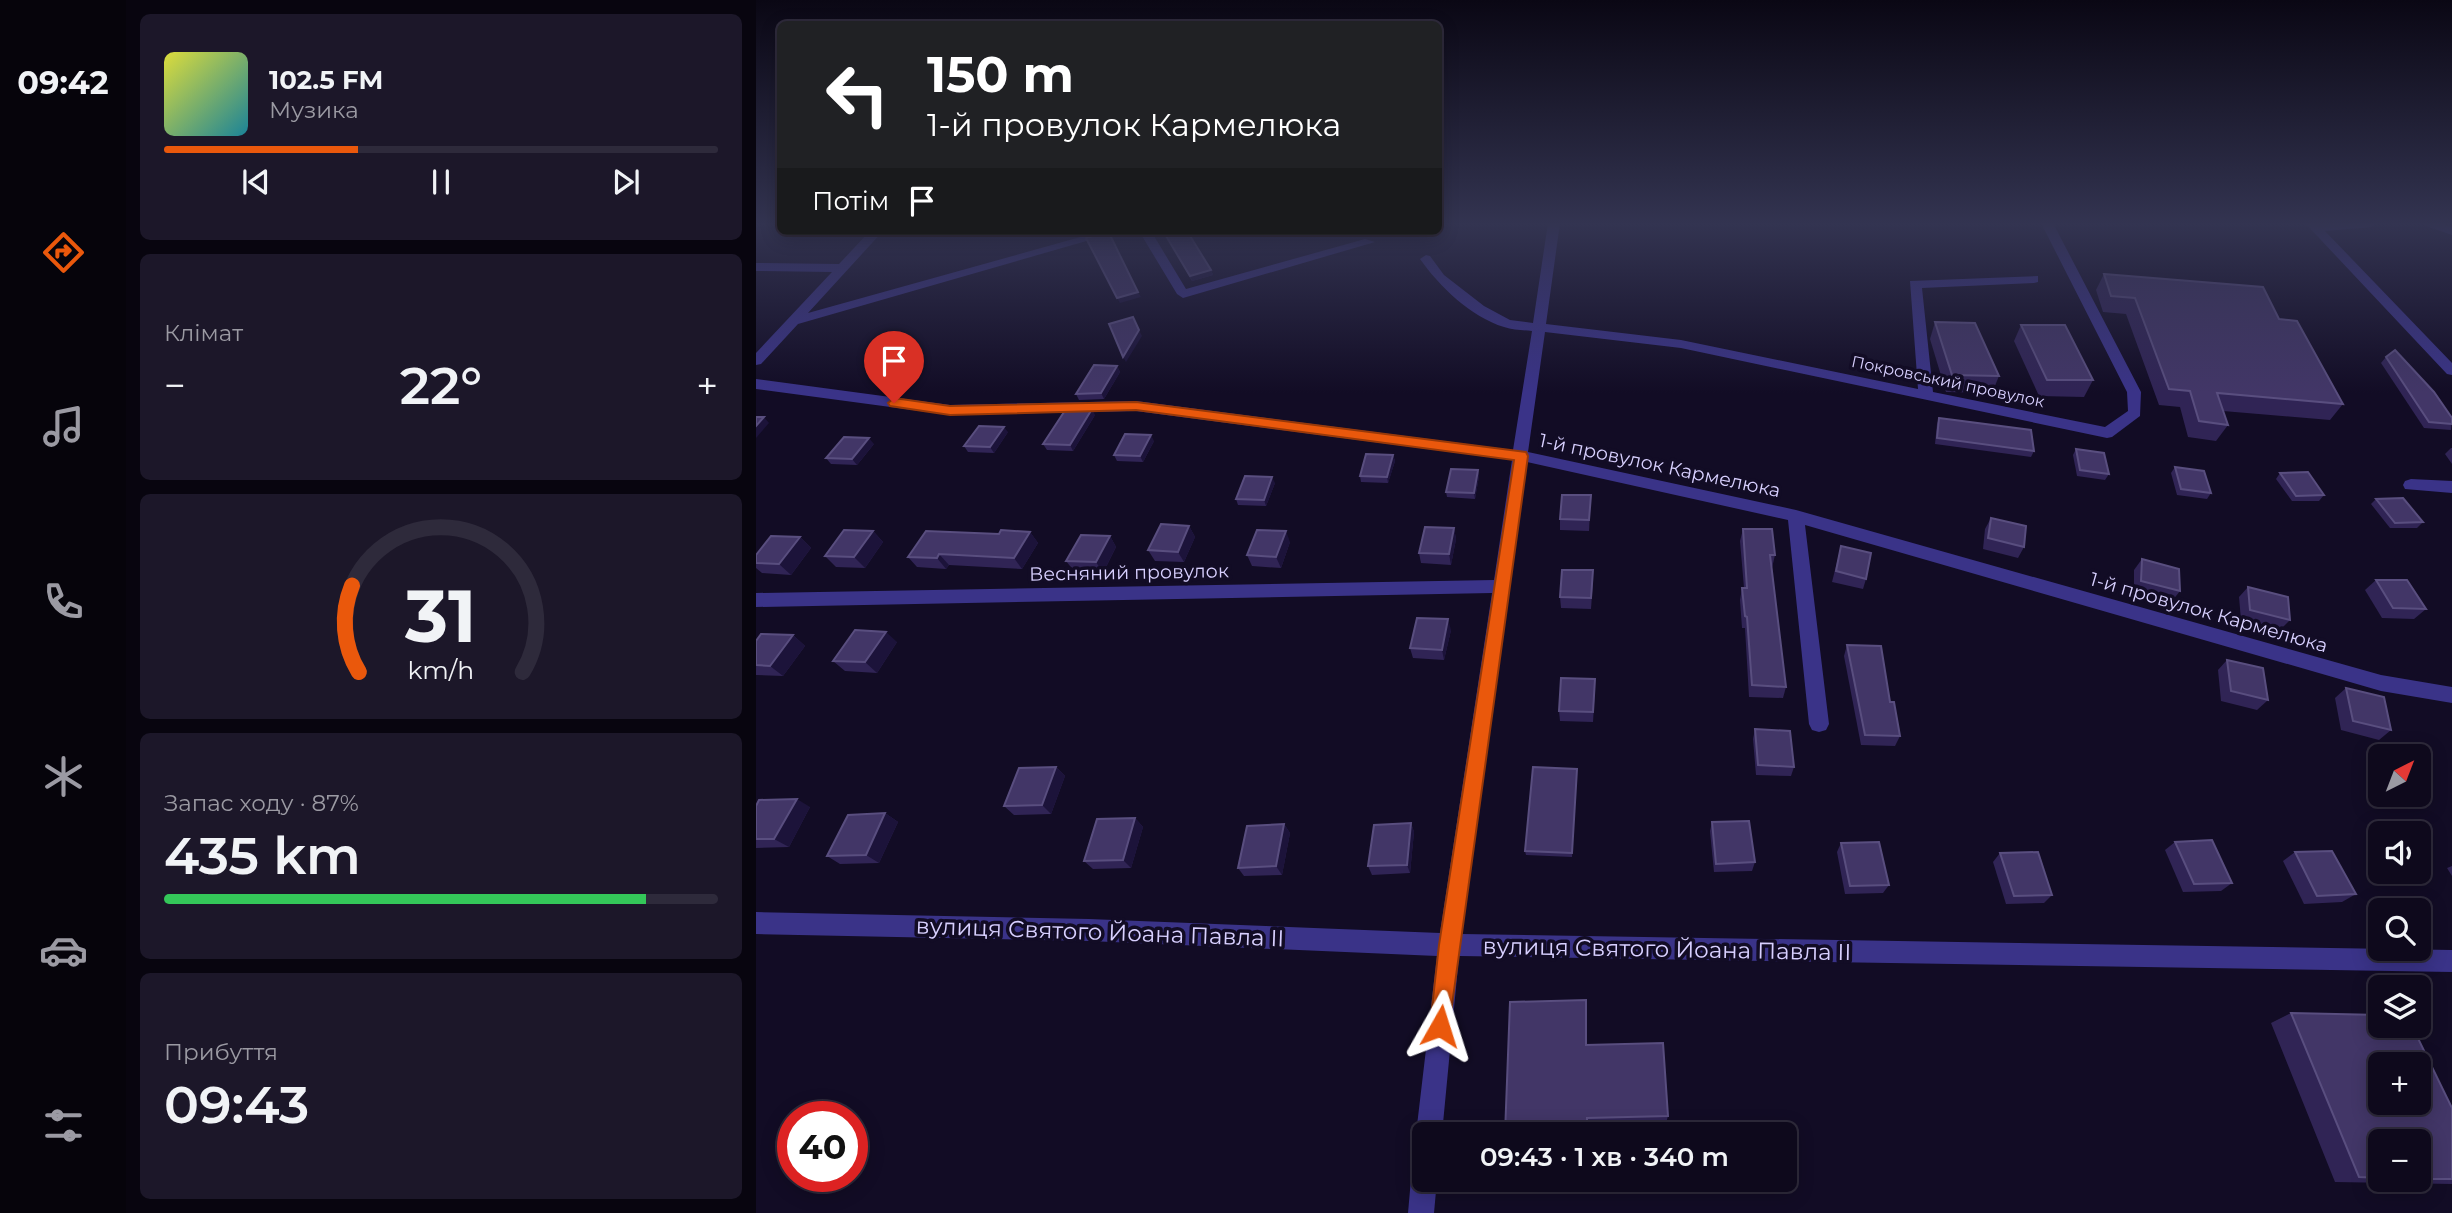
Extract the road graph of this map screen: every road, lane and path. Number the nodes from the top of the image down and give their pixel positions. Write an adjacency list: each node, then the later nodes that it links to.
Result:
1 (831, 280): 10 (street)
2 (941, 280): 10 (street)
3 (1175, 280): 4 (street)
4 (1232, 280)
5 (1442, 280): 11 (street, Покровський провулок)
6 (1546, 280): 11 (street)
7 (2020, 280): 15 (street)
8 (2076, 280): 15 (street, Покровський провулок)
9 (2366, 280): 13 (street)
10 (793, 321): 12 (street)
11 (1540, 328): 15 (street, Покровський провулок); 16 (street)
12 (756, 361)
13 (2451, 368)
14 (756, 384): 16 (street, 1-й провулок Кармелюка)
15 (1926, 394)
16 (1521, 456): 19 (street, 1-й провулок Кармелюка); 20 (street)
17 (2411, 485): 18 (street)
18 (2452, 487)
19 (1796, 516): 22 (street, 1-й провулок Кармелюка); 23 (street)
20 (1503, 586): 21 (street, Весняний провулок); 25 (street)
21 (756, 600)
22 (2452, 695)
23 (1819, 724)
24 (756, 923): 25 (street, вулиця Святого Йоана Павла II)
25 (1449, 945): 26 (street, вулиця Святого Йоана Павла II); 27 (street)
26 (2452, 961)
27 (1430, 1122)
28 (1423, 1192): 29 (street)
29 (1421, 1213)

